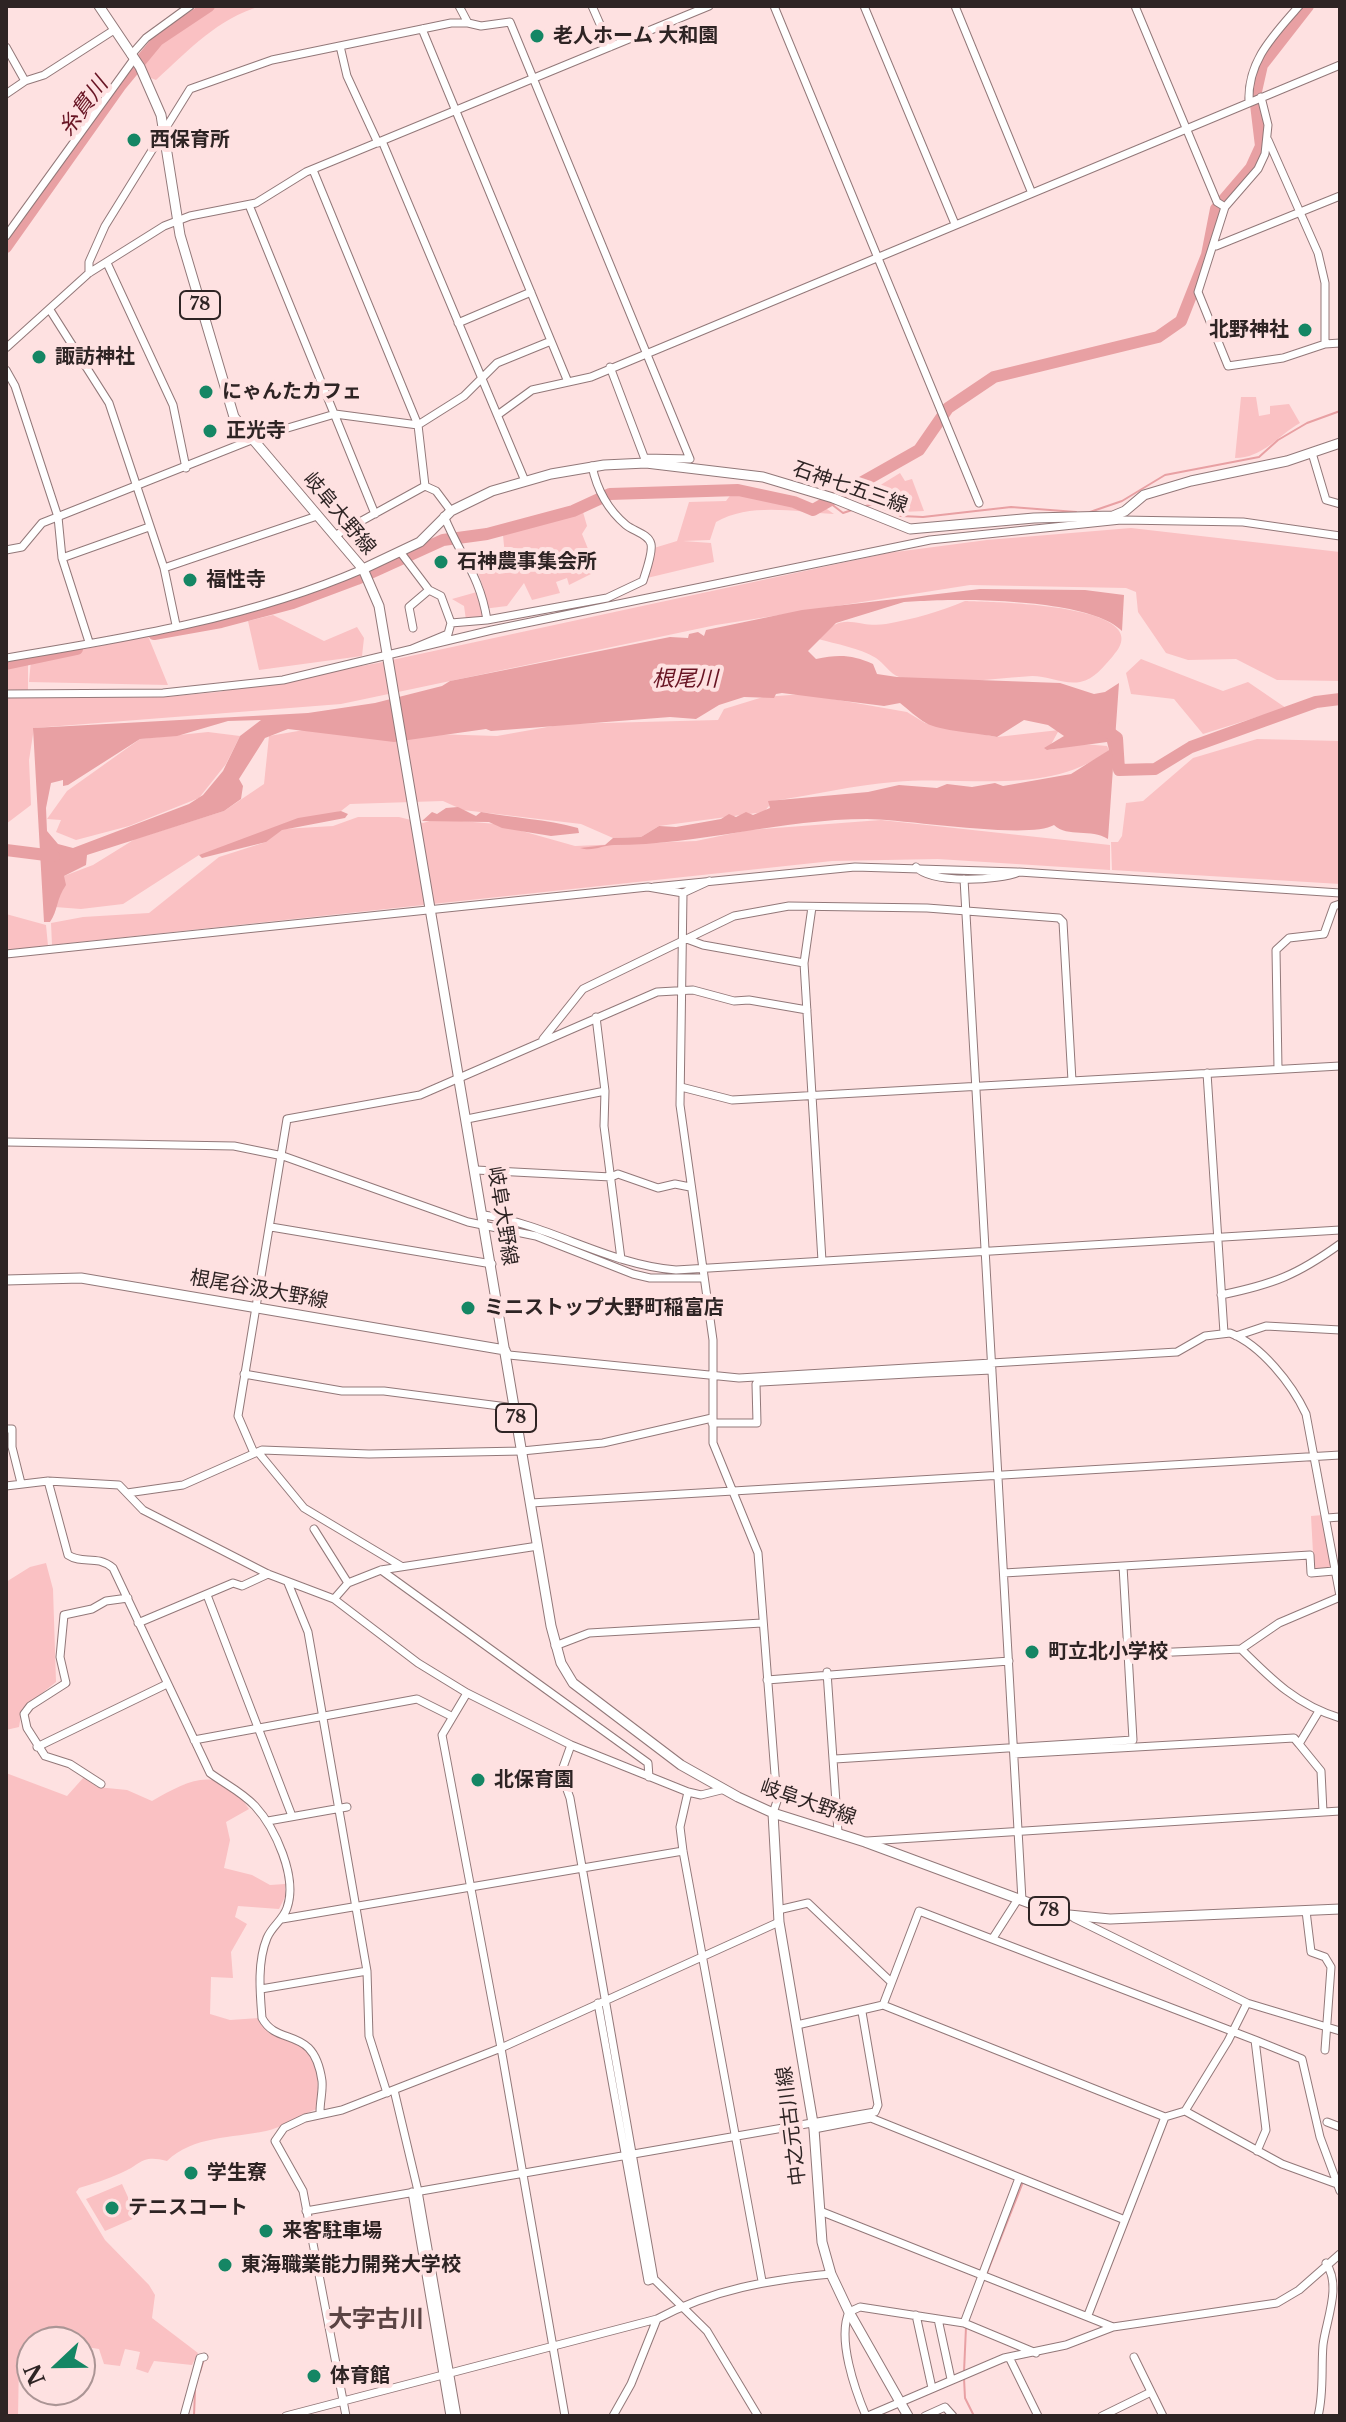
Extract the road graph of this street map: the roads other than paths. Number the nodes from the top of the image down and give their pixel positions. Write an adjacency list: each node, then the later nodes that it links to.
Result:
1 (99, 6): 15 (main road, 岐阜大野線 / 78)
2 (190, 6): 19 (street)
3 (459, 6): 13 (street)
4 (592, 6): 18 (street)
5 (683, 6): 12 (street)
6 (709, 6): 12 (street)
7 (774, 6): 41 (street)
8 (864, 6): 38 (street)
9 (955, 6): 32 (street)
10 (1135, 6): 27 (street)
11 (1299, 6): 25 (street)
12 (687, 15): 18 (street)
13 (468, 23): 14 (street); 21 (street)
14 (422, 29): 16 (street); 26 (street)
15 (114, 30): 19 (main road, 岐阜大野線 / 78); 22 (street)
16 (340, 46): 28 (street); 30 (street)
17 (6, 47): 22 (street)
18 (610, 47): 21 (street)
19 (132, 57): 28 (main road, 岐阜大野線 / 78); 39 (street)
20 (1340, 65): 24 (street)
21 (533, 79): 26 (street); 51 (street)
22 (25, 81): 23 (street)
23 (6, 94)
24 (1261, 97): 25 (street); 29 (street)
25 (1249, 102): 27 (street)
26 (455, 111): 30 (street); 44 (street)
27 (1187, 129): 32 (street); 35 (street)
28 (164, 132): 37 (main road, 岐阜大野線 / 78); 43 (street)
29 (1268, 140): 35 (street); 36 (street)
30 (380, 142): 31 (street); 46 (street)
31 (313, 170): 34 (street); 58 (street)
32 (1031, 191): 38 (street)
33 (1340, 196): 36 (street)
34 (249, 205): 37 (street); 56 (street)
35 (1222, 205): 40 (street)
36 (1298, 213): 40 (street); 49 (street)
37 (177, 219): 42 (street); 59 (main road, 岐阜大野線 / 78)
38 (955, 224): 41 (street)
39 (6, 236)
40 (1216, 246): 49 (street)
41 (877, 257): 51 (street); 68 (street)
42 (107, 263): 43 (street); 64 (street)
43 (89, 273): 45 (street)
44 (531, 292): 46 (street); 47 (street)
45 (50, 310): 50 (street); 67 (street)
46 (458, 323): 54 (street)
47 (551, 341): 54 (street); 55 (street)
48 (1340, 343): 49 (street)
49 (1325, 344)
50 (6, 348)
51 (646, 353): 52 (street); 62 (street)
52 (610, 367): 55 (street); 62 (street)
53 (6, 370): 73 (street)
54 (482, 379): 57 (street); 58 (street)
55 (568, 382): 57 (street)
56 (335, 414): 58 (street); 59 (street); 70 (street)
57 (499, 414): 65 (street)
58 (418, 425): 66 (street)
59 (252, 441): 64 (street); 72 (main road, 岐阜大野線 / 78)
60 (1340, 443): 61 (main road, 石神七五三線)
61 (1312, 453): 62 (main road, 石神七五三線); 69 (street)
62 (646, 461): 63 (main road, 石神七五三線)
63 (592, 466): 65 (main road, 石神七五三線); 83 (street)
64 (186, 468): 67 (street)
65 (525, 481): 71 (main road, 石神七五三線)
66 (425, 486): 70 (street); 71 (street)
67 (136, 489): 73 (street); 74 (street)
68 (979, 503)
69 (1340, 504)
70 (375, 514): 75 (street)
71 (448, 514): 78 (main road, 石神七五三線); 83 (street)
72 (317, 516): 75 (main road, 岐阜大野線 / 78); 80 (street)
73 (58, 517): 77 (street); 79 (street)
74 (149, 527): 79 (street); 80 (street)
75 (336, 535): 81 (main road, 岐阜大野線 / 78)
76 (1340, 536): 88 (street)
77 (6, 550)
78 (403, 557): 81 (main road, 石神七五三線); 82 (street)
79 (62, 558): 87 (street)
80 (164, 568): 85 (street)
81 (365, 573): 85 (street); 90 (main road, 岐阜大野線 / 78)
82 (429, 590): 84 (street); 86 (street)
83 (487, 620): 84 (street)
84 (451, 623): 88 (street)
85 (176, 625): 87 (street)
86 (413, 628)
87 (89, 642): 89 (street)
88 (411, 651): 90 (street)
89 (6, 658)
90 (390, 659): 91 (street); 100 (main road, 岐阜大野線 / 78)
91 (6, 694)
92 (916, 867): 93 (street); 94 (street); 95 (street)
93 (1019, 872): 94 (street); 98 (street)
94 (964, 879): 102 (street)
95 (709, 881): 96 (street); 97 (street)
96 (648, 887): 97 (street); 100 (street)
97 (683, 893): 103 (street)
98 (1340, 893)
99 (1340, 904): 111 (street)
100 (432, 907): 104 (street); 113 (main road, 岐阜大野線 / 78)
101 (812, 907): 102 (street); 103 (street); 105 (street)
102 (966, 914): 114 (street); 116 (street)
103 (684, 938): 105 (street); 106 (street); 109 (street)
104 (6, 954)
105 (804, 963): 107 (street)
106 (683, 990): 107 (street); 108 (street); 115 (street)
107 (807, 1010): 118 (street)
108 (596, 1017): 109 (street); 117 (street)
109 (543, 1039): 113 (street)
110 (1340, 1066): 111 (street)
111 (1278, 1069): 112 (street)
112 (1207, 1073): 114 (street); 129 (street)
113 (461, 1080): 119 (main road, 岐阜大野線 / 78); 121 (street)
114 (1072, 1081): 116 (street)
115 (681, 1087): 118 (street); 124 (street)
116 (976, 1087): 118 (street); 131 (street)
117 (605, 1091): 119 (street); 123 (street)
118 (812, 1096): 133 (street)
119 (467, 1119): 122 (main road, 岐阜大野線 / 78)
120 (6, 1142): 121 (street)
121 (283, 1156): 126 (street); 127 (street)
122 (476, 1170): 123 (street); 125 (main road, 岐阜大野線 / 78)
123 (611, 1177): 124 (street); 132 (street)
124 (690, 1187): 135 (street)
125 (484, 1215): 127 (main road, 岐阜大野線 / 78); 132 (street)
126 (271, 1227): 134 (street); 139 (street)
127 (485, 1227): 134 (main road, 岐阜大野線 / 78); 136 (street)
128 (1340, 1230): 129 (street)
129 (1218, 1237): 131 (street); 138 (street)
130 (1340, 1244): 138 (street)
131 (986, 1252): 133 (street); 144 (street)
132 (621, 1259): 135 (street)
133 (822, 1261): 135 (street)
134 (492, 1264): 143 (main road, 岐阜大野線 / 78)
135 (701, 1267): 136 (street)
136 (703, 1278): 146 (street)
137 (6, 1280): 139 (main road, 根尾谷汲大野線)
138 (1221, 1295): 141 (street)
139 (257, 1308): 143 (main road, 根尾谷汲大野線); 145 (street)
140 (1340, 1330): 142 (street)
141 (1224, 1333): 142 (street); 144 (street)
142 (1236, 1336): 154 (street)
143 (505, 1350): 146 (street); 148 (main road, 岐阜大野線 / 78)
144 (992, 1366): 147 (street); 155 (street)
145 (244, 1374): 148 (street); 152 (street)
146 (714, 1374): 147 (street); 149 (street)
147 (761, 1380): 149 (street)
148 (515, 1408): 151 (main road, 岐阜大野線 / 78)
149 (712, 1420): 151 (street); 159 (street)
150 (6, 1429): 157 (street)
151 (522, 1451): 152 (street); 161 (main road, 岐阜大野線 / 78)
152 (256, 1452): 160 (street); 166 (street)
153 (1340, 1455): 154 (street)
154 (1315, 1457): 155 (street); 163 (street)
155 (998, 1475): 159 (street); 170 (street)
156 (48, 1481): 157 (street); 160 (street); 176 (street)
157 (21, 1483): 158 (street)
158 (6, 1486)
159 (733, 1490): 161 (street); 179 (street)
160 (127, 1493): 171 (street)
161 (531, 1503): 165 (main road, 岐阜大野線 / 78)
162 (1340, 1517): 163 (street)
163 (1327, 1518): 169 (street)
164 (314, 1529): 173 (street)
165 (538, 1546): 166 (street); 180 (main road, 岐阜大野線 / 78)
166 (401, 1566): 168 (street)
167 (1123, 1566): 169 (street); 170 (street); 182 (street)
168 (381, 1570): 173 (street); 199 (street)
169 (1334, 1571): 175 (street)
170 (1004, 1573): 183 (street)
171 (268, 1574): 172 (street); 174 (street)
172 (288, 1583): 177 (street); 189 (street)
173 (348, 1583): 177 (street)
174 (207, 1595): 178 (street); 192 (street)
175 (1340, 1597): 181 (street)
176 (128, 1598): 178 (street); 196 (street)
177 (334, 1599): 187 (street)
178 (138, 1623): 186 (street)
179 (762, 1623): 180 (street); 185 (street)
180 (555, 1646): 201 (main road, 岐阜大野線 / 78)
181 (1241, 1649): 182 (street); 188 (street)
182 (1129, 1654): 197 (street)
183 (1009, 1661): 184 (street); 197 (street)
184 (827, 1672): 185 (street); 198 (street)
185 (767, 1680): 206 (street)
186 (167, 1684): 193 (street); 196 (street)
187 (467, 1693): 190 (street); 195 (street)
188 (1319, 1711): 191 (street); 194 (street)
189 (323, 1716): 190 (street); 192 (street); 203 (street)
190 (451, 1716): 214 (street)
191 (1340, 1718)
192 (259, 1727): 193 (street); 207 (street)
193 (194, 1740): 208 (street)
194 (1299, 1744): 197 (street); 205 (street)
195 (571, 1745): 199 (street); 213 (street)
196 (37, 1747): 200 (street)
197 (1014, 1751): 198 (street); 209 (street)
198 (835, 1759): 210 (street)
199 (649, 1777): 202 (street)
200 (101, 1784)
201 (725, 1789): 202 (street); 206 (main road, 岐阜大野線 / 78)
202 (688, 1792): 212 (street)
203 (343, 1808): 207 (street); 216 (street)
204 (1340, 1811): 205 (street)
205 (1323, 1812): 209 (street)
206 (773, 1813): 210 (main road, 岐阜大野線 / 78); 218 (main road, 中之元古川線)
207 (292, 1816): 208 (street)
208 (268, 1821): 221 (street)
209 (1019, 1830): 211 (street); 215 (street)
210 (838, 1832): 211 (main road, 岐阜大野線 / 78)
211 (865, 1842): 215 (main road, 岐阜大野線 / 78)
212 (683, 1851): 213 (street); 226 (street)
213 (582, 1869): 214 (street); 230 (street)
214 (469, 1888): 216 (street); 239 (street)
215 (1020, 1900): 220 (main road, 岐阜大野線 / 78); 225 (street)
216 (357, 1909): 221 (street); 227 (street)
217 (1340, 1909): 219 (main road, 岐阜大野線 / 78)
218 (778, 1910): 223 (main road, 中之元古川線); 228 (street)
219 (1306, 1911): 222 (main road, 岐阜大野線 / 78); 235 (street)
220 (1074, 1918): 222 (main road, 岐阜大野線 / 78); 224 (street)
221 (282, 1919): 229 (street)
222 (1110, 1919): 224 (street)
223 (779, 1922): 226 (street); 234 (main road, 中之元古川線)
224 (1111, 1937): 231 (street)
225 (993, 1938): 228 (street); 237 (street)
226 (702, 1958): 230 (street); 248 (street)
227 (367, 1971): 229 (street); 241 (street)
228 (890, 1981): 232 (street)
229 (261, 1989): 243 (street)
230 (602, 2001): 239 (street); 250 (street)
231 (1247, 2003): 235 (street); 237 (street)
232 (883, 2005): 233 (street); 244 (street)
233 (862, 2012): 234 (street); 246 (street)
234 (797, 2025): 246 (main road, 中之元古川線)
235 (1327, 2027): 236 (street); 240 (street)
236 (1340, 2031)
237 (1233, 2032): 238 (street); 242 (street)
238 (1255, 2040): 249 (street); 253 (street)
239 (501, 2048): 241 (street); 251 (street)
240 (1325, 2050)
241 (390, 2092): 243 (street); 254 (street)
242 (1185, 2111): 244 (street); 249 (street)
243 (320, 2112): 255 (street)
244 (1165, 2117): 257 (street)
245 (1327, 2122): 247 (street)
246 (813, 2126): 248 (street); 252 (street); 256 (main road, 中之元古川線)
247 (1340, 2127)
248 (734, 2137): 250 (street); 262 (street)
249 (1257, 2151): 253 (street)
250 (629, 2156): 251 (street); 263 (street)
251 (520, 2173): 254 (street); 271 (street)
252 (1019, 2178): 257 (street); 260 (street)
253 (1339, 2188)
254 (415, 2191): 255 (street); 276 (street)
255 (306, 2211): 280 (street)
256 (820, 2211): 260 (street); 261 (main road, 中之元古川線)
257 (1125, 2220): 266 (street)
258 (1340, 2254): 259 (street)
259 (1326, 2263): 270 (street); 297 (street)
260 (983, 2273): 266 (street); 269 (street)
261 (831, 2274): 262 (street); 264 (main road, 中之元古川線)
262 (762, 2281): 263 (street)
263 (681, 2306): 267 (street); 289 (street)
264 (849, 2312): 265 (street); 281 (main road, 中之元古川線); 290 (street)
265 (916, 2315): 268 (street); 278 (street)
266 (1088, 2315): 270 (street)
267 (657, 2319): 271 (street); 288 (street)
268 (938, 2319): 269 (street); 277 (street)
269 (964, 2323): 272 (street)
270 (1113, 2327): 272 (street)
271 (551, 2347): 276 (street); 287 (street)
272 (1036, 2353): 274 (street)
273 (204, 2357): 282 (street)
274 (1009, 2357): 277 (street); 294 (street)
275 (1134, 2357): 279 (street)
276 (446, 2375): 280 (street); 285 (street); 286 (street)
277 (951, 2379): 278 (street)
278 (932, 2388): 281 (street)
279 (1151, 2392): 295 (street); 296 (street)
280 (343, 2401): 283 (street); 284 (street)
281 (901, 2401): 290 (street); 291 (main road, 中之元古川線)
282 (184, 2416)
283 (286, 2416)
284 (346, 2416)
285 (450, 2416)
286 (457, 2416)
287 (565, 2416)
288 (613, 2416)
289 (758, 2416)
290 (867, 2416)
291 (908, 2416)
292 (925, 2416): 293 (street)
293 (953, 2416)
294 (1038, 2416)
295 (1102, 2416)
296 (1163, 2416)
297 (1318, 2416)

